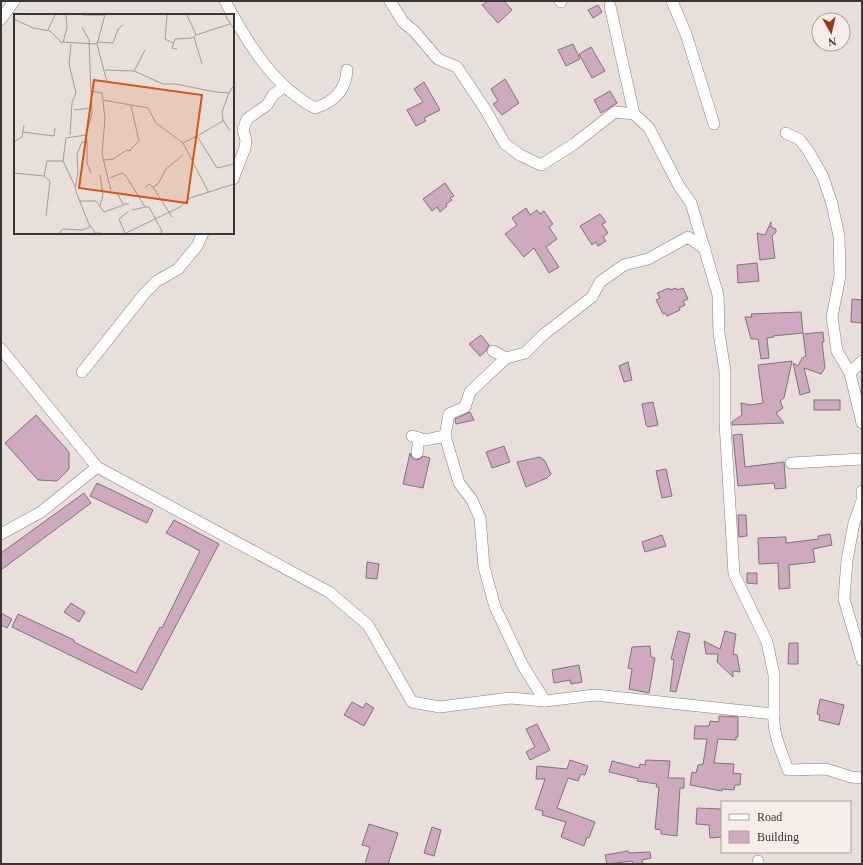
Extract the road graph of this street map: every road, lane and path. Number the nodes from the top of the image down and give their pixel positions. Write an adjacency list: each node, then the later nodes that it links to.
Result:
1 (14, 1): 8 (street)
2 (225, 1): 6 (street)
3 (390, 1): 11 (street)
4 (672, 1): 12 (street)
5 (610, 6): 11 (street)
6 (233, 14)
7 (234, 15): 10 (street)
8 (1, 19)
9 (347, 70): 10 (street)
10 (284, 87): 14 (street)
11 (634, 114): 16 (street)
12 (714, 124)
13 (786, 133): 22 (street)
14 (234, 176)
15 (203, 234): 21 (street)
16 (705, 249): 19 (street); 34 (street)
17 (1, 349): 28 (street)
18 (493, 351): 19 (street)
19 (506, 358): 24 (street)
20 (862, 361): 22 (street)
21 (82, 372)
22 (850, 372): 23 (street)
23 (862, 423)
24 (445, 436): 25 (street); 33 (street)
25 (417, 453)
26 (862, 459): 27 (street)
27 (791, 463)
28 (98, 468): 30 (street); 33 (street)
29 (862, 491): 31 (street)
30 (1, 534)
31 (859, 642): 32 (street)
32 (862, 660)
33 (545, 700): 34 (street)
34 (774, 714): 35 (street)
35 (862, 778)

